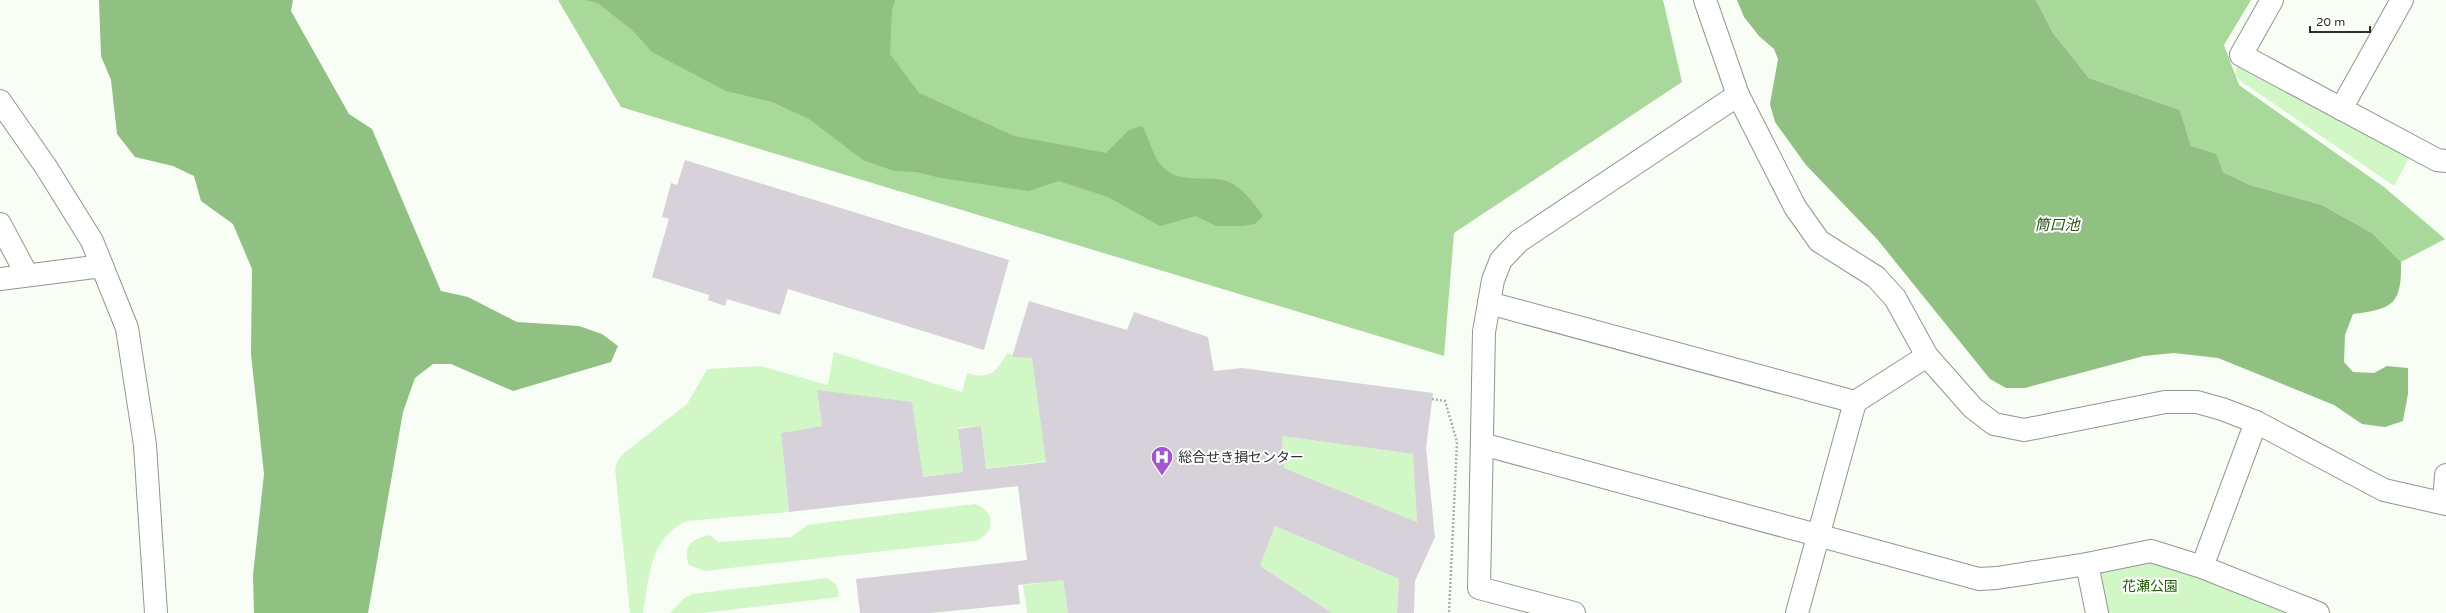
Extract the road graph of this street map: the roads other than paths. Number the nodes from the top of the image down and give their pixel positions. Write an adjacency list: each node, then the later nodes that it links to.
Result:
1 (1705, 0): 4 (street)
2 (2272, 0): 6 (street)
3 (2402, 0): 6 (street)
4 (1738, 95): 12 (street); 13 (street)
5 (0, 101): 9 (street)
6 (2341, 110): 7 (street)
7 (2446, 161)
8 (0, 224): 10 (street)
9 (102, 266): 10 (street); 22 (street)
10 (28, 275): 11 (street)
11 (0, 279)
12 (1489, 303): 14 (street); 16 (street)
13 (1927, 356): 14 (street); 15 (street)
14 (1855, 402): 19 (street)
15 (2256, 422): 18 (street); 21 (street)
16 (1482, 444): 19 (street); 23 (street)
17 (2446, 475): 18 (street)
18 (2445, 503)
19 (1817, 534): 20 (street); 24 (street)
20 (2087, 564): 21 (street); 25 (street)
21 (2202, 567): 26 (street)
22 (156, 613)
23 (1574, 613)
24 (1797, 613)
25 (2097, 613)
26 (2318, 613)

